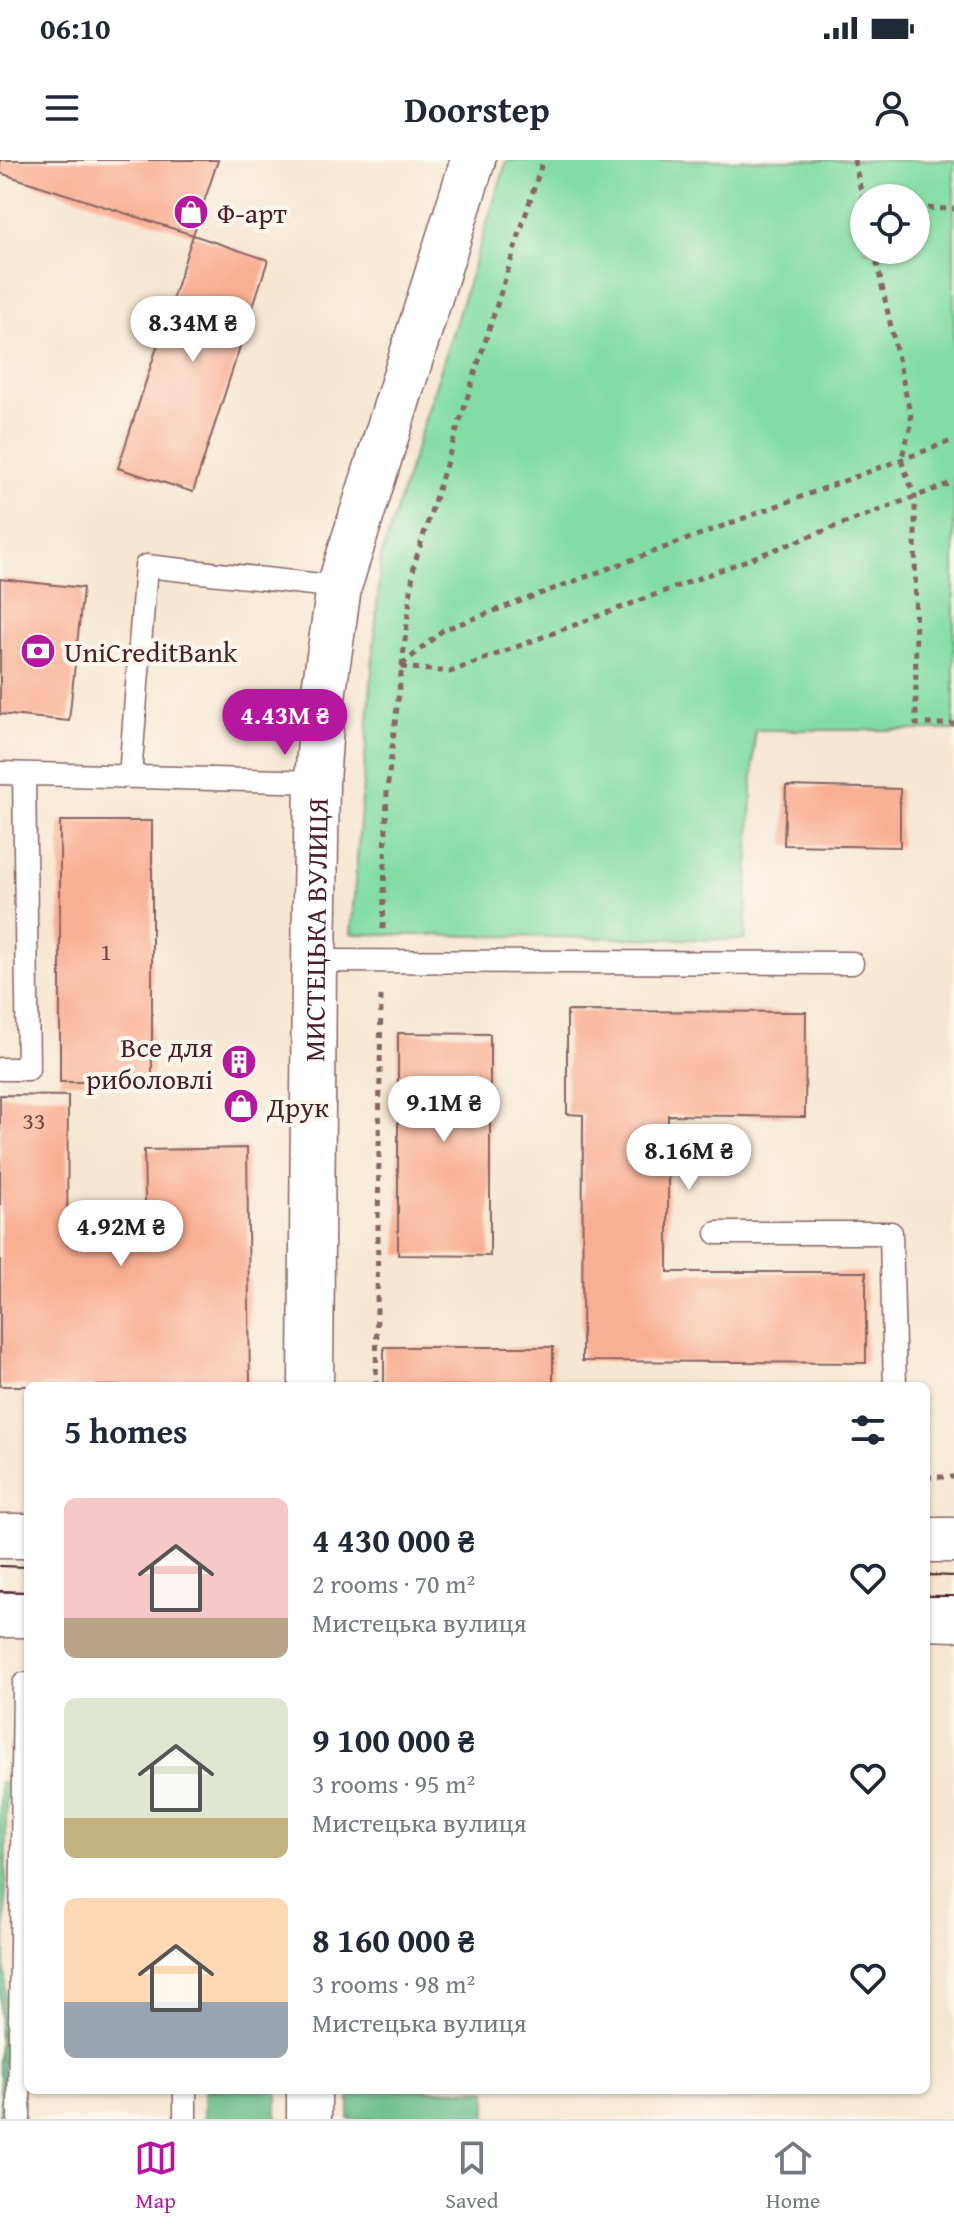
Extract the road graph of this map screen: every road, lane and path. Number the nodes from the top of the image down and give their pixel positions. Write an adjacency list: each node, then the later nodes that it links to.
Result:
1 (473, 160): 12 (street, МИСТЕЦЬКА ВУЛИЦЯ)
2 (543, 160): 13 (path)
3 (854, 160): 4 (path)
4 (859, 184)
5 (930, 208): 6 (path)
6 (954, 209)
7 (877, 264): 9 (path)
8 (954, 440): 9 (path)
9 (901, 460): 11 (path); 13 (path)
10 (954, 482): 11 (path)
11 (915, 497): 13 (path); 14 (path)
12 (339, 587): 17 (lane); 18 (street, МИСТЕЦЬКА ВУЛИЦЯ)
13 (400, 667): 20 (path)
14 (954, 724)
15 (0, 773): 16 (lane)
16 (24, 774): 17 (lane); 22 (lane)
17 (130, 777): 18 (lane)
18 (317, 782): 19 (street, МИСТЕЦЬКА ВУЛИЦЯ)
19 (314, 961): 20 (lane); 24 (street, МИСТЕЦЬКА ВУЛИЦЯ)
20 (381, 962): 21 (lane); 25 (path)
21 (852, 963)
22 (0, 1069)
23 (717, 1233): 26 (lane)
24 (311, 1382)
25 (376, 1382)
26 (895, 1382)
27 (930, 1477): 28 (path)
28 (954, 1477)
29 (0, 1536): 30 (street)
30 (24, 1536)
31 (930, 1540): 32 (street)
32 (954, 1540)
33 (0, 1615): 34 (street)
34 (24, 1615)
35 (930, 1618): 36 (street)
36 (954, 1619)
37 (24, 1684): 40 (lane)
38 (185, 2094): 41 (lane)
39 (309, 2094): 42 (street)
40 (19, 2119)
41 (185, 2119)
42 (309, 2119)

